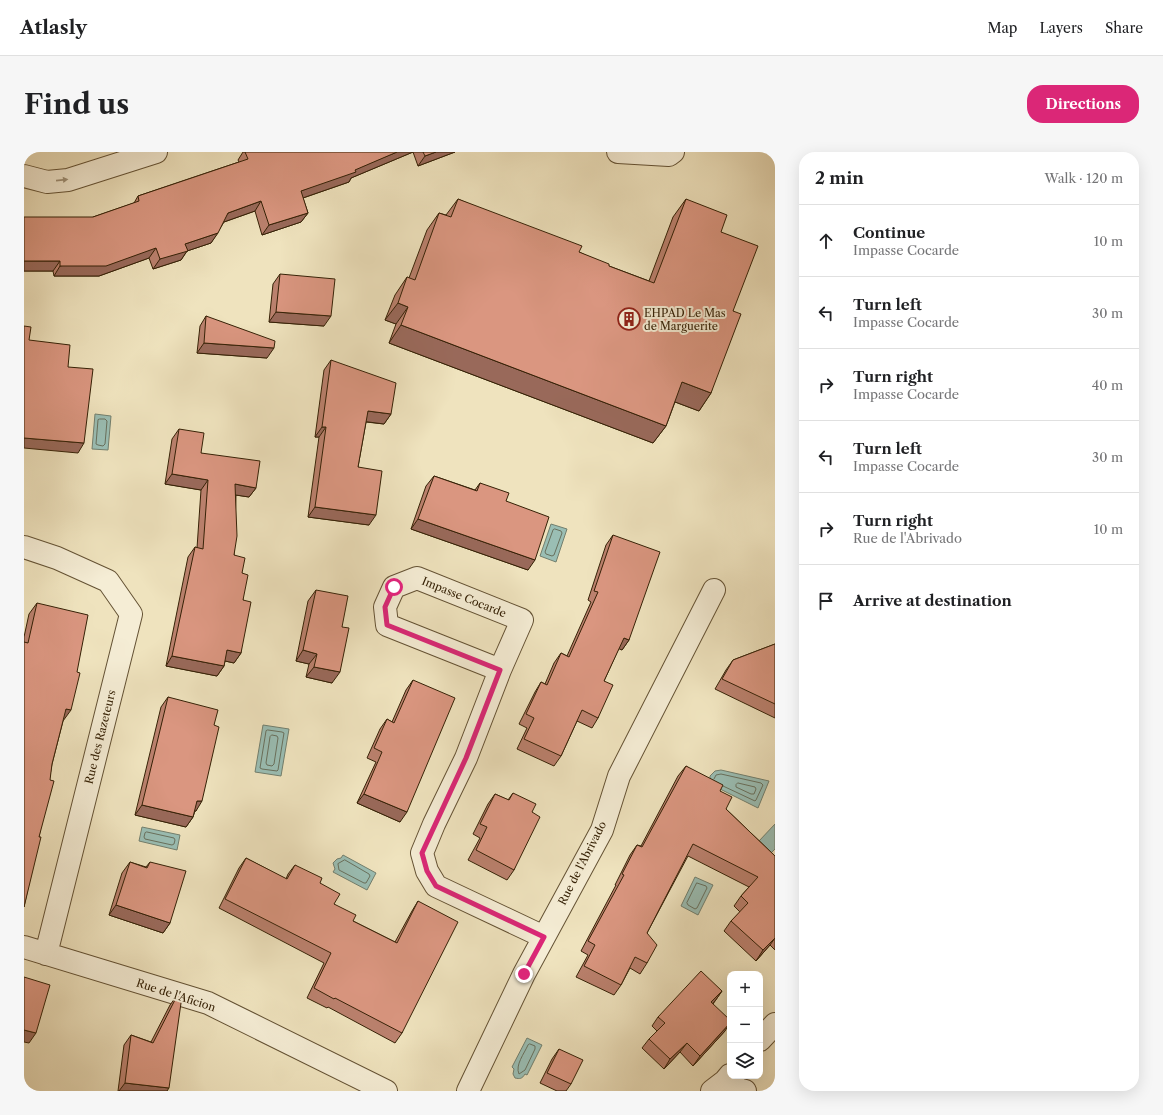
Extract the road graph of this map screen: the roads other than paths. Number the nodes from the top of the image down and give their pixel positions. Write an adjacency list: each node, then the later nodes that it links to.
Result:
1 (156, 152): 4 (street, one-way to 1)
2 (619, 152): 3 (street)
3 (673, 152)
4 (24, 176)
5 (24, 547): 10 (street, Rue des Razeteurs)
6 (714, 590): 8 (street, Rue de l'Abrivado)
7 (500, 670): 7 (street, Impasse Cocarde); 8 (street, Impasse Cocarde)
8 (544, 937): 15 (street, Rue de l'Abrivado)
9 (24, 947): 10 (street, Rue de l'Aficion)
10 (46, 954): 14 (street, Rue de l'Aficion)
11 (775, 1024): 12 (street)
12 (763, 1037)
13 (722, 1082): 16 (street)
14 (386, 1091)
15 (468, 1091)
16 (745, 1091)

